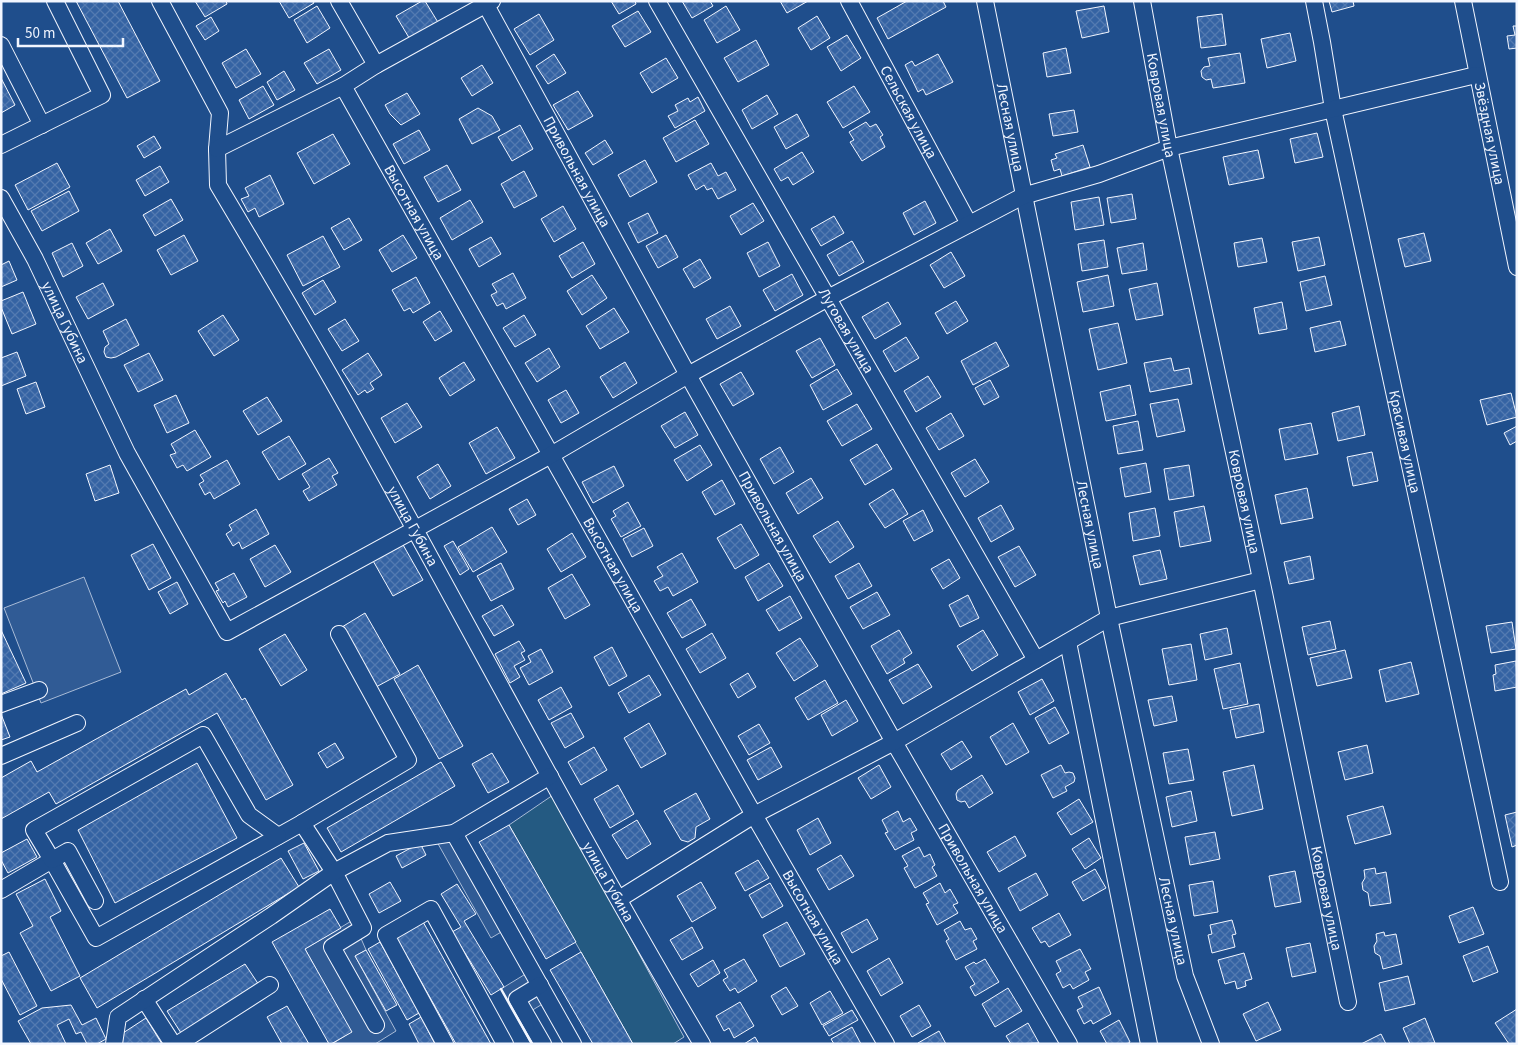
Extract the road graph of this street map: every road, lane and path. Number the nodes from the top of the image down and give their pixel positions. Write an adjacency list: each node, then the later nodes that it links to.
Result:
1 (55, 1): 16 (street)
2 (160, 1): 19 (street, улица Губина)
3 (339, 1): 12 (street)
4 (657, 1): 24 (street, Луговая улица)
5 (849, 1): 22 (street, Сельская улица)
6 (985, 1): 20 (street, Лесная улица)
7 (1142, 1): 18 (street, Ковровая улица)
8 (1314, 1): 15 (street, Красивая улица)
9 (1463, 1): 13 (street, Звёздная улица)
10 (489, 3): 12 (street); 25 (street, Привольная улица)
11 (1, 45): 16 (street)
12 (376, 65): 14 (street)
13 (1476, 75): 15 (street); 23 (street, Звёздная улица)
14 (343, 86): 19 (street); 26 (street, Высотная улица)
15 (1333, 109): 18 (street); 45 (street, Красивая улица)
16 (42, 125): 17 (street)
17 (1, 145)
18 (1169, 148): 20 (street); 28 (street, Ковровая улица)
19 (217, 149): 27 (street, улица Губина)
20 (1024, 196): 22 (street); 29 (street, Лесная улица)
21 (1, 198): 27 (street, улица Губина)
22 (969, 224): 24 (street)
23 (1517, 267)
24 (828, 298): 25 (street); 32 (street, Луговая улица)
25 (688, 374): 26 (street); 36 (street, Привольная улица)
26 (552, 455): 27 (street); 39 (street, Высотная улица)
27 (415, 529): 38 (street, улица Губина)
28 (1261, 580): 29 (street); 54 (street, Ковровая улица)
29 (1109, 618): 31 (street); 56 (street, Лесная улица)
30 (339, 634): 40 (street)
31 (1068, 642): 32 (street); 67 (street)
32 (1036, 660): 36 (street)
33 (39, 690): 34 (street)
34 (1, 704)
35 (77, 723): 37 (street)
36 (894, 742): 39 (street); 66 (street, Привольная улица)
37 (1, 756)
38 (550, 776): 41 (street); 47 (street, улица Губина)
39 (754, 815): 47 (street); 65 (street, Высотная улица)
40 (302, 822): 42 (street); 44 (street)
41 (454, 834): 44 (street); 52 (street)
42 (278, 836): 43 (street); 43 (street)
43 (52, 860): 46 (street); 48 (street)
44 (334, 872): 49 (street); 53 (street)
45 (1500, 882)
46 (1, 890)
47 (619, 899): 64 (street, улица Губина)
48 (95, 900)
49 (363, 928): 50 (street); 55 (street)
50 (386, 934): 60 (street); 61 (street)
51 (270, 985): 59 (street)
52 (540, 985): 62 (street); 63 (street)
53 (144, 999): 57 (street); 58 (street)
54 (1348, 1002)
55 (376, 1024)
56 (1206, 1042)
57 (114, 1044)
58 (173, 1044)
59 (178, 1044)
60 (445, 1044)
61 (505, 1044)
62 (543, 1044)
63 (573, 1044)
64 (702, 1044)
65 (886, 1044)
66 (1068, 1044)
67 (1149, 1044)

